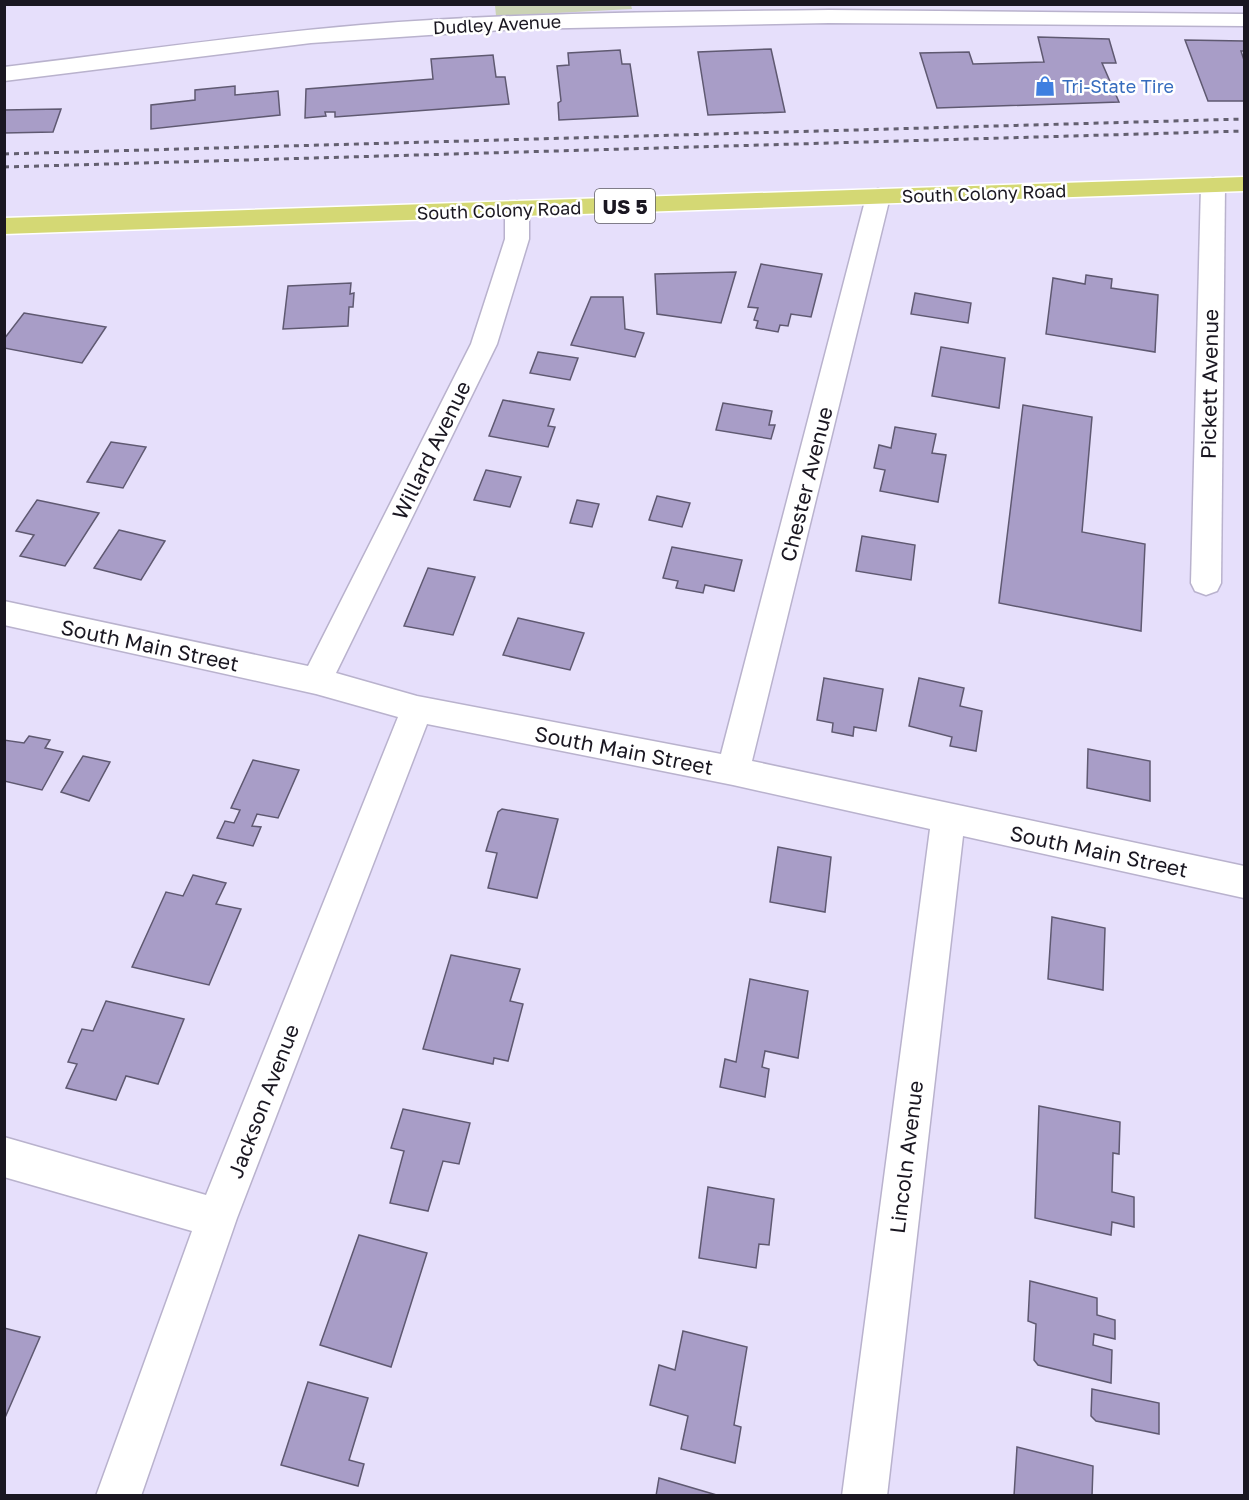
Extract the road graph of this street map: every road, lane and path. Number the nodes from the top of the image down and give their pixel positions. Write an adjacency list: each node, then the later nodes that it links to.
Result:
1 (1245, 20): 2 (street, Dudley Avenue)
2 (4, 74)
3 (1245, 184): 4 (main road, South Colony Road / US 5)
4 (1212, 185): 5 (main road, South Colony Road / US 5); 8 (street, Pickett Avenue)
5 (878, 197): 6 (main road, South Colony Road / US 5); 12 (street, Chester Avenue)
6 (517, 209): 7 (main road, South Colony Road / US 5); 10 (street, Willard Avenue)
7 (4, 226)
8 (1206, 583)
9 (4, 613): 10 (street, South Main Street)
10 (316, 681): 11 (street, South Main Street)
11 (417, 709): 12 (street, South Main Street); 16 (street, Jackson Avenue)
12 (733, 771): 13 (street, South Main Street)
13 (948, 818): 14 (street, South Main Street); 18 (street, Lincoln Avenue)
14 (1245, 882)
15 (4, 1157): 16 (street)
16 (217, 1218): 17 (street, Jackson Avenue)
17 (118, 1496)
18 (864, 1496)

